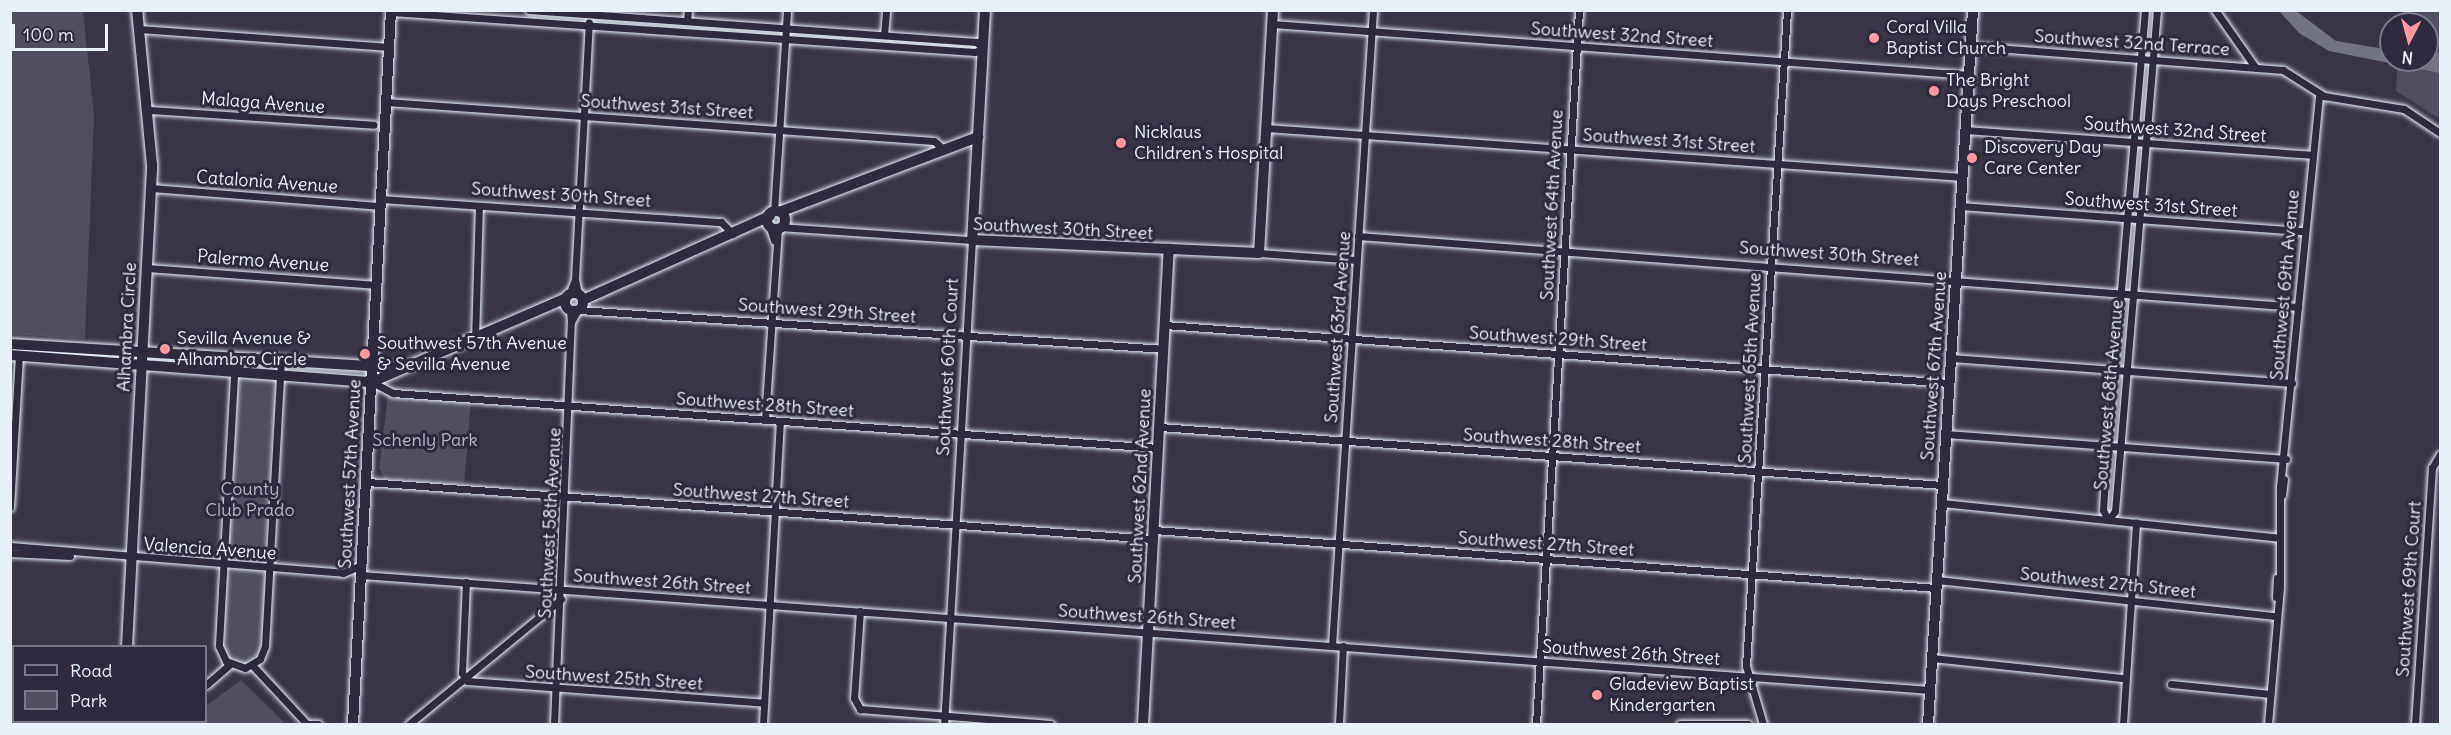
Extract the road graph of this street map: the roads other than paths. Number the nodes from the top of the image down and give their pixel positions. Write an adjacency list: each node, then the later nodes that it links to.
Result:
1 (137, 10): 21 (street, Alhambra Circle)
2 (529, 10): 16 (street)
3 (688, 10): 17 (street)
4 (787, 10): 20 (street)
5 (886, 10): 23 (street)
6 (985, 10): 28 (street, Southwest 60th Court)
7 (1273, 10): 18 (street)
8 (1373, 10): 22 (street, Southwest 63rd Avenue)
9 (1579, 10): 27 (street, Southwest 64th Avenue)
10 (1787, 10): 31 (street, Southwest 65th Avenue)
11 (1973, 10): 25 (street, Southwest 67th Avenue)
12 (2145, 10): 29 (street, Southwest 68th Avenue)
13 (2157, 10): 30 (street, Southwest 68th Avenue)
14 (2215, 10): 32 (street)
15 (391, 11): 19 (street); 26 (street, Southwest 57th Avenue)
16 (589, 13): 17 (street); 19 (street)
17 (687, 21): 20 (street)
18 (1272, 24): 22 (street, Southwest 32nd Street); 39 (street)
19 (588, 26): 24 (street); 37 (street)
20 (786, 28): 23 (street); 24 (street)
21 (139, 29): 26 (street); 36 (street, Alhambra Circle)
22 (1372, 31): 27 (street, Southwest 32nd Street); 43 (street, Southwest 63rd Avenue)
23 (884, 35): 28 (street)
24 (785, 40): 28 (street); 40 (street)
25 (1970, 46): 29 (street, Southwest 32nd Terrace); 33 (street, Southwest 67th Avenue)
26 (389, 47): 35 (street, Southwest 57th Avenue)
27 (1577, 47): 31 (street, Southwest 32nd Street); 48 (street, Southwest 64th Avenue)
28 (983, 48): 44 (street, Southwest 60th Court)
29 (2141, 59): 30 (street, Southwest 32nd Terrace); 45 (street, Southwest 68th Avenue)
30 (2152, 60): 32 (street, Southwest 32nd Terrace); 46 (street, Southwest 68th Avenue)
31 (1784, 62): 33 (street, Southwest 32nd Street); 50 (street, Southwest 65th Avenue)
32 (2255, 67): 34 (street, Southwest 32nd Terrace)
33 (1969, 75): 41 (street, Southwest 67th Avenue)
34 (2319, 94): 42 (street); 49 (street, Southwest 69th Avenue)
35 (386, 102): 37 (street, Southwest 31st Street); 53 (street, Southwest 57th Avenue)
36 (150, 110): 38 (street, Malaga Avenue); 52 (street, Alhambra Circle)
37 (584, 116): 40 (street, Southwest 31st Street); 56 (street)
38 (373, 125)
39 (1266, 128): 43 (street, Southwest 31st Street); 66 (street)
40 (781, 130): 47 (street, Southwest 31st Street); 59 (street)
41 (1965, 130): 45 (street, Southwest 32nd Street); 51 (street, Southwest 67th Avenue)
42 (2440, 133)
43 (1365, 134): 48 (street, Southwest 31st Street); 62 (street, Southwest 63rd Avenue)
44 (978, 137): 47 (street); 63 (street, Southwest 60th Court)
45 (2134, 142): 46 (street, Southwest 32nd Street); 57 (street, Southwest 68th Avenue)
46 (2145, 143): 49 (street, Southwest 32nd Street); 58 (street, Southwest 68th Avenue)
47 (942, 148): 59 (street)
48 (1570, 149): 50 (street, Southwest 31st Street); 65 (street, Southwest 64th Avenue)
49 (2311, 155): 60 (street, Southwest 69th Avenue)
50 (1778, 164): 51 (street, Southwest 31st Street); 68 (street, Southwest 65th Avenue)
51 (1962, 177): 55 (street, Southwest 67th Avenue)
52 (151, 188): 53 (street, Catalonia Avenue); 69 (street, Alhambra Circle)
53 (381, 202): 54 (street, Southwest 30th Street); 71 (street, Southwest 57th Avenue)
54 (479, 206): 56 (street, Southwest 30th Street); 80 (street)
55 (1960, 206): 57 (street, Southwest 31st Street); 70 (street, Southwest 67th Avenue)
56 (579, 213): 61 (street, Southwest 30th Street); 74 (street)
57 (2127, 218): 58 (street, Southwest 31st Street); 72 (street, Southwest 68th Avenue)
58 (2139, 219): 60 (street, Southwest 31st Street); 73 (street, Southwest 68th Avenue)
59 (777, 220): 61 (street); 63 (street, Southwest 30th Street); 76 (street)
60 (2304, 231): 75 (street, Southwest 69th Avenue)
61 (733, 234): 74 (street)
62 (1359, 236): 65 (street, Southwest 30th Street); 67 (street, Southwest 63rd Avenue)
63 (972, 240): 64 (street, Southwest 30th Street); 78 (street, Southwest 60th Court)
64 (1169, 249): 66 (street, Southwest 30th Street); 77 (street, Southwest 62nd Avenue)
65 (1564, 251): 68 (street, Southwest 30th Street); 84 (street, Southwest 64th Avenue)
66 (1259, 253): 67 (street, Southwest 30th Street)
67 (1357, 260): 79 (street, Southwest 63rd Avenue)
68 (1771, 267): 70 (street, Southwest 30th Street); 91 (street, Southwest 65th Avenue)
69 (147, 268): 71 (street, Palermo Avenue); 83 (street, Alhambra Circle)
70 (1956, 281): 72 (street, Southwest 30th Street); 86 (street, Southwest 67th Avenue)
71 (377, 285): 89 (street, Southwest 57th Avenue)
72 (2121, 294): 73 (street, Southwest 30th Street); 92 (street, Southwest 68th Avenue)
73 (2132, 295): 75 (street, Southwest 30th Street); 94 (street, Southwest 68th Avenue)
74 (575, 302): 76 (street, Southwest 29th Street); 80 (street); 99 (street, Southwest 58th Avenue)
75 (2298, 307): 98 (street, Southwest 69th Avenue)
76 (770, 322): 78 (street, Southwest 29th Street); 100 (street)
77 (1165, 325): 79 (street, Southwest 29th Street); 81 (street, Southwest 62nd Avenue)
78 (966, 335): 81 (street, Southwest 29th Street); 103 (street, Southwest 60th Court)
79 (1352, 338): 84 (street, Southwest 29th Street); 105 (street, Southwest 63rd Avenue)
80 (475, 339): 90 (street)
81 (1164, 349): 102 (street, Southwest 62nd Avenue)
82 (15, 350): 83 (street); 88 (street); 117 (street)
83 (142, 352): 85 (street); 88 (street, Alhambra Circle)
84 (1558, 354): 91 (street, Southwest 29th Street); 110 (street, Southwest 64th Avenue)
85 (235, 358): 87 (street); 93 (street)
86 (1951, 358): 92 (street); 97 (street, Southwest 67th Avenue)
87 (281, 362): 89 (street); 95 (street)
88 (142, 364): 93 (street); 128 (street, Alhambra Circle)
89 (372, 368): 90 (street); 96 (street, Southwest 57th Avenue)
90 (404, 368): 96 (street)
91 (1764, 369): 97 (street, Southwest 29th Street); 112 (street, Southwest 65th Avenue)
92 (2114, 370): 94 (street); 106 (street, Southwest 68th Avenue)
93 (234, 371): 95 (street); 130 (street)
94 (2127, 371): 98 (street); 107 (street, Southwest 68th Avenue)
95 (280, 375): 96 (street); 131 (street)
96 (372, 382): 99 (street, Southwest 28th Street); 113 (street, Southwest 57th Avenue)
97 (1949, 383): 104 (street, Southwest 67th Avenue)
98 (2292, 383): 111 (street, Southwest 69th Avenue)
99 (570, 405): 100 (street, Southwest 28th Street); 115 (street, Southwest 58th Avenue)
100 (765, 419): 101 (street, Southwest 28th Street)
101 (780, 421): 103 (street, Southwest 28th Street); 118 (street)
102 (1160, 427): 105 (street, Southwest 28th Street); 108 (street, Southwest 62nd Avenue)
103 (961, 433): 108 (street, Southwest 28th Street); 121 (street, Southwest 60th Court)
104 (1946, 434): 106 (street); 114 (street, Southwest 67th Avenue)
105 (1346, 441): 110 (street, Southwest 28th Street); 124 (street, Southwest 63rd Avenue)
106 (2108, 446): 107 (street); 119 (street, Southwest 68th Avenue)
107 (2120, 447): 111 (street); 119 (street, Southwest 68th Avenue)
108 (1158, 448): 122 (street, Southwest 62nd Avenue)
109 (2439, 455): 178 (street, Southwest 69th Court)
110 (1552, 456): 112 (street, Southwest 28th Street); 129 (street, Southwest 64th Avenue)
111 (2286, 459): 123 (street, Southwest 69th Avenue)
112 (1758, 472): 114 (street, Southwest 28th Street); 133 (street, Southwest 65th Avenue)
113 (367, 482): 115 (street, Southwest 27th Street); 134 (street, Southwest 57th Avenue)
114 (1943, 485): 116 (street, Southwest 67th Avenue)
115 (566, 497): 118 (street, Southwest 27th Street); 137 (street, Southwest 58th Avenue)
116 (1942, 503): 119 (street); 136 (street, Southwest 67th Avenue)
117 (10, 507)
118 (774, 512): 121 (street, Southwest 27th Street); 140 (street)
119 (2108, 520): 120 (street)
120 (2136, 522): 123 (street); 139 (street)
121 (956, 525): 122 (street, Southwest 27th Street); 143 (street, Southwest 60th Court)
122 (1154, 535): 124 (street, Southwest 27th Street); 144 (street, Southwest 62nd Avenue)
123 (2279, 538): 142 (street, Southwest 69th Avenue)
124 (1339, 543): 129 (street, Southwest 27th Street); 146 (street, Southwest 63rd Avenue)
125 (10, 546): 127 (street, Valencia Avenue)
126 (10, 553): 127 (street, Valencia Avenue)
127 (75, 555): 128 (street, Valencia Avenue)
128 (131, 558): 130 (street, Valencia Avenue); 145 (street, Alhambra Circle)
129 (1546, 559): 133 (street, Southwest 27th Street); 149 (street, Southwest 64th Avenue)
130 (224, 565): 131 (street, Valencia Avenue); 150 (street)
131 (269, 568): 132 (street, Valencia Avenue); 151 (street)
132 (344, 573): 134 (street); 134 (street, Valencia Avenue)
133 (1752, 574): 136 (street, Southwest 27th Street); 152 (street, Southwest 65th Avenue)
134 (361, 575): 135 (street, Southwest 26th Street); 164 (street, Southwest 57th Avenue)
135 (466, 582): 137 (street, Southwest 26th Street); 154 (street)
136 (1937, 584): 139 (street, Southwest 27th Street); 148 (street, Southwest 67th Avenue)
137 (561, 590): 138 (street, Southwest 58th Avenue); 140 (street, Southwest 26th Street)
138 (561, 599): 154 (street); 157 (street, Southwest 58th Avenue)
139 (2130, 600): 142 (street, Southwest 27th Street); 153 (street)
140 (769, 605): 141 (street, Southwest 26th Street); 160 (street)
141 (860, 611): 143 (street, Southwest 26th Street); 161 (street)
142 (2275, 616): 159 (street, Southwest 69th Avenue)
143 (950, 618): 144 (street, Southwest 26th Street); 161 (street, Southwest 60th Court)
144 (1147, 632): 146 (street, Southwest 26th Street); 169 (street, Southwest 62nd Avenue)
145 (126, 645)
146 (1332, 646): 147 (street, Southwest 26th Street)
147 (1343, 646): 149 (street, Southwest 26th Street); 170 (street)
148 (1932, 658): 153 (street); 158 (street, Southwest 67th Avenue)
149 (1540, 662): 152 (street, Southwest 26th Street); 171 (street, Southwest 64th Avenue)
150 (230, 664): 151 (street); 155 (street)
151 (253, 666): 162 (street)
152 (1747, 677): 158 (street, Southwest 26th Street); 174 (street, Southwest 65th Avenue)
153 (2122, 678): 176 (street)
154 (464, 679): 157 (street, Southwest 25th Street); 165 (street)
155 (207, 684)
156 (2171, 684): 159 (street)
157 (556, 689): 160 (street, Southwest 25th Street); 166 (street, Southwest 58th Avenue)
158 (1930, 690): 175 (street, Southwest 67th Avenue)
159 (2270, 694): 177 (street, Southwest 69th Avenue)
160 (764, 704): 167 (street)
161 (944, 721): 168 (street)
162 (305, 724): 163 (street)
163 (318, 724)
164 (353, 724)
165 (409, 724)
166 (554, 724)
167 (762, 724)
168 (1050, 724)
169 (1143, 724)
170 (1339, 724)
171 (1536, 724)
172 (1680, 724): 173 (street)
173 (1748, 724)
174 (1763, 724)
175 (1928, 724)
176 (2122, 724)
177 (2268, 724)
178 (2415, 724)

